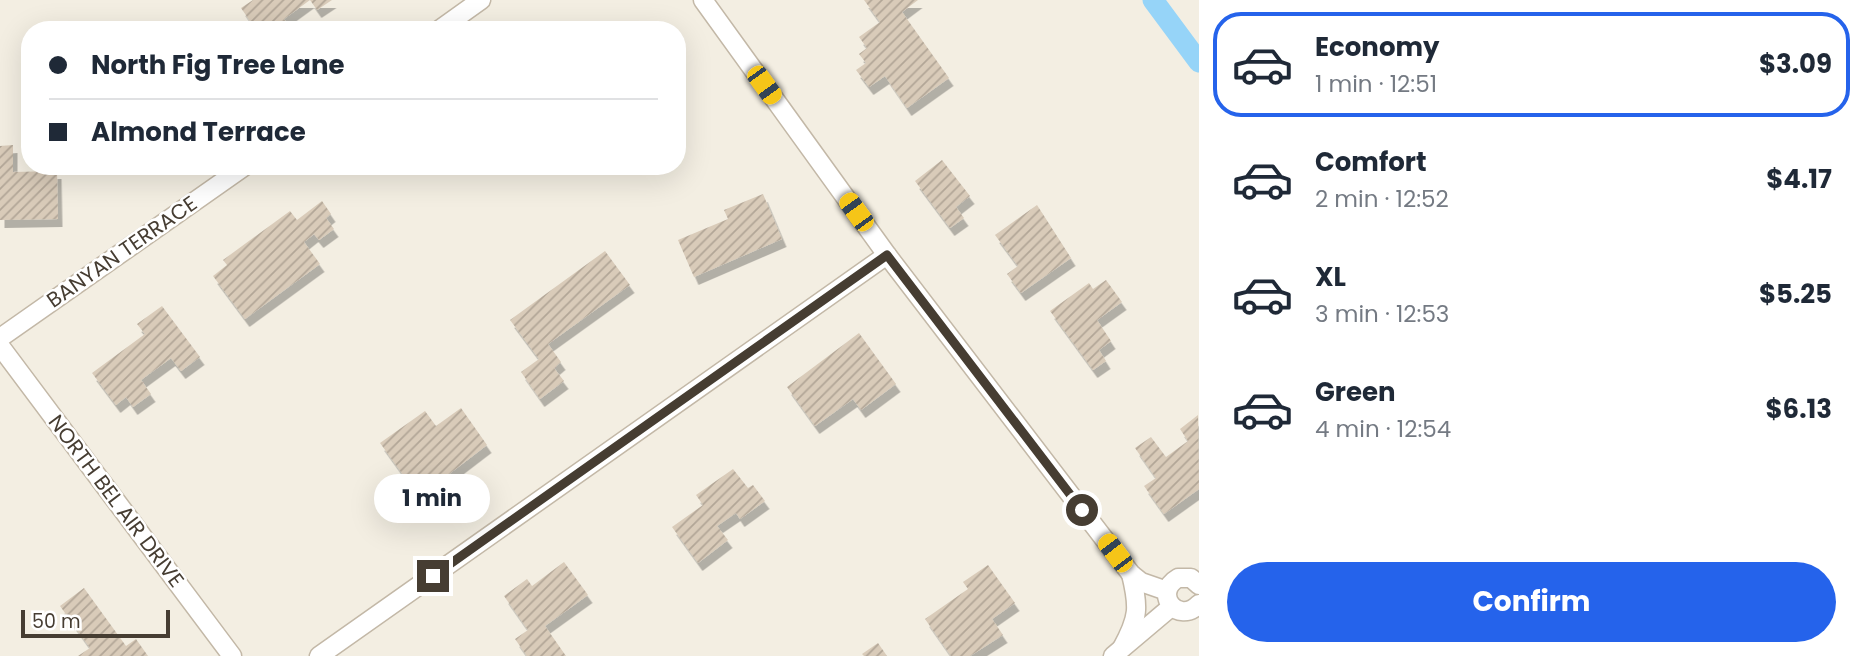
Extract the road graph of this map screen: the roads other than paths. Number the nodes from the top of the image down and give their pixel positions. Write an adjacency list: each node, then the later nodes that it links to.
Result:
1 (481, 0): 3 (street)
2 (703, 0): 5 (street)
3 (452, 21)
4 (232, 175): 6 (street, BANYAN TERRACE)
5 (887, 255): 8 (street); 14 (street)
6 (0, 338)
7 (0, 346): 13 (street, NORTH BEL AIR DRIVE)
8 (1131, 574): 10 (street); 12 (street)
9 (1199, 585): 10 (street)
10 (1169, 599): 11 (street); 12 (street)
11 (1199, 604)
12 (1118, 652)
13 (232, 656)
14 (319, 656)

